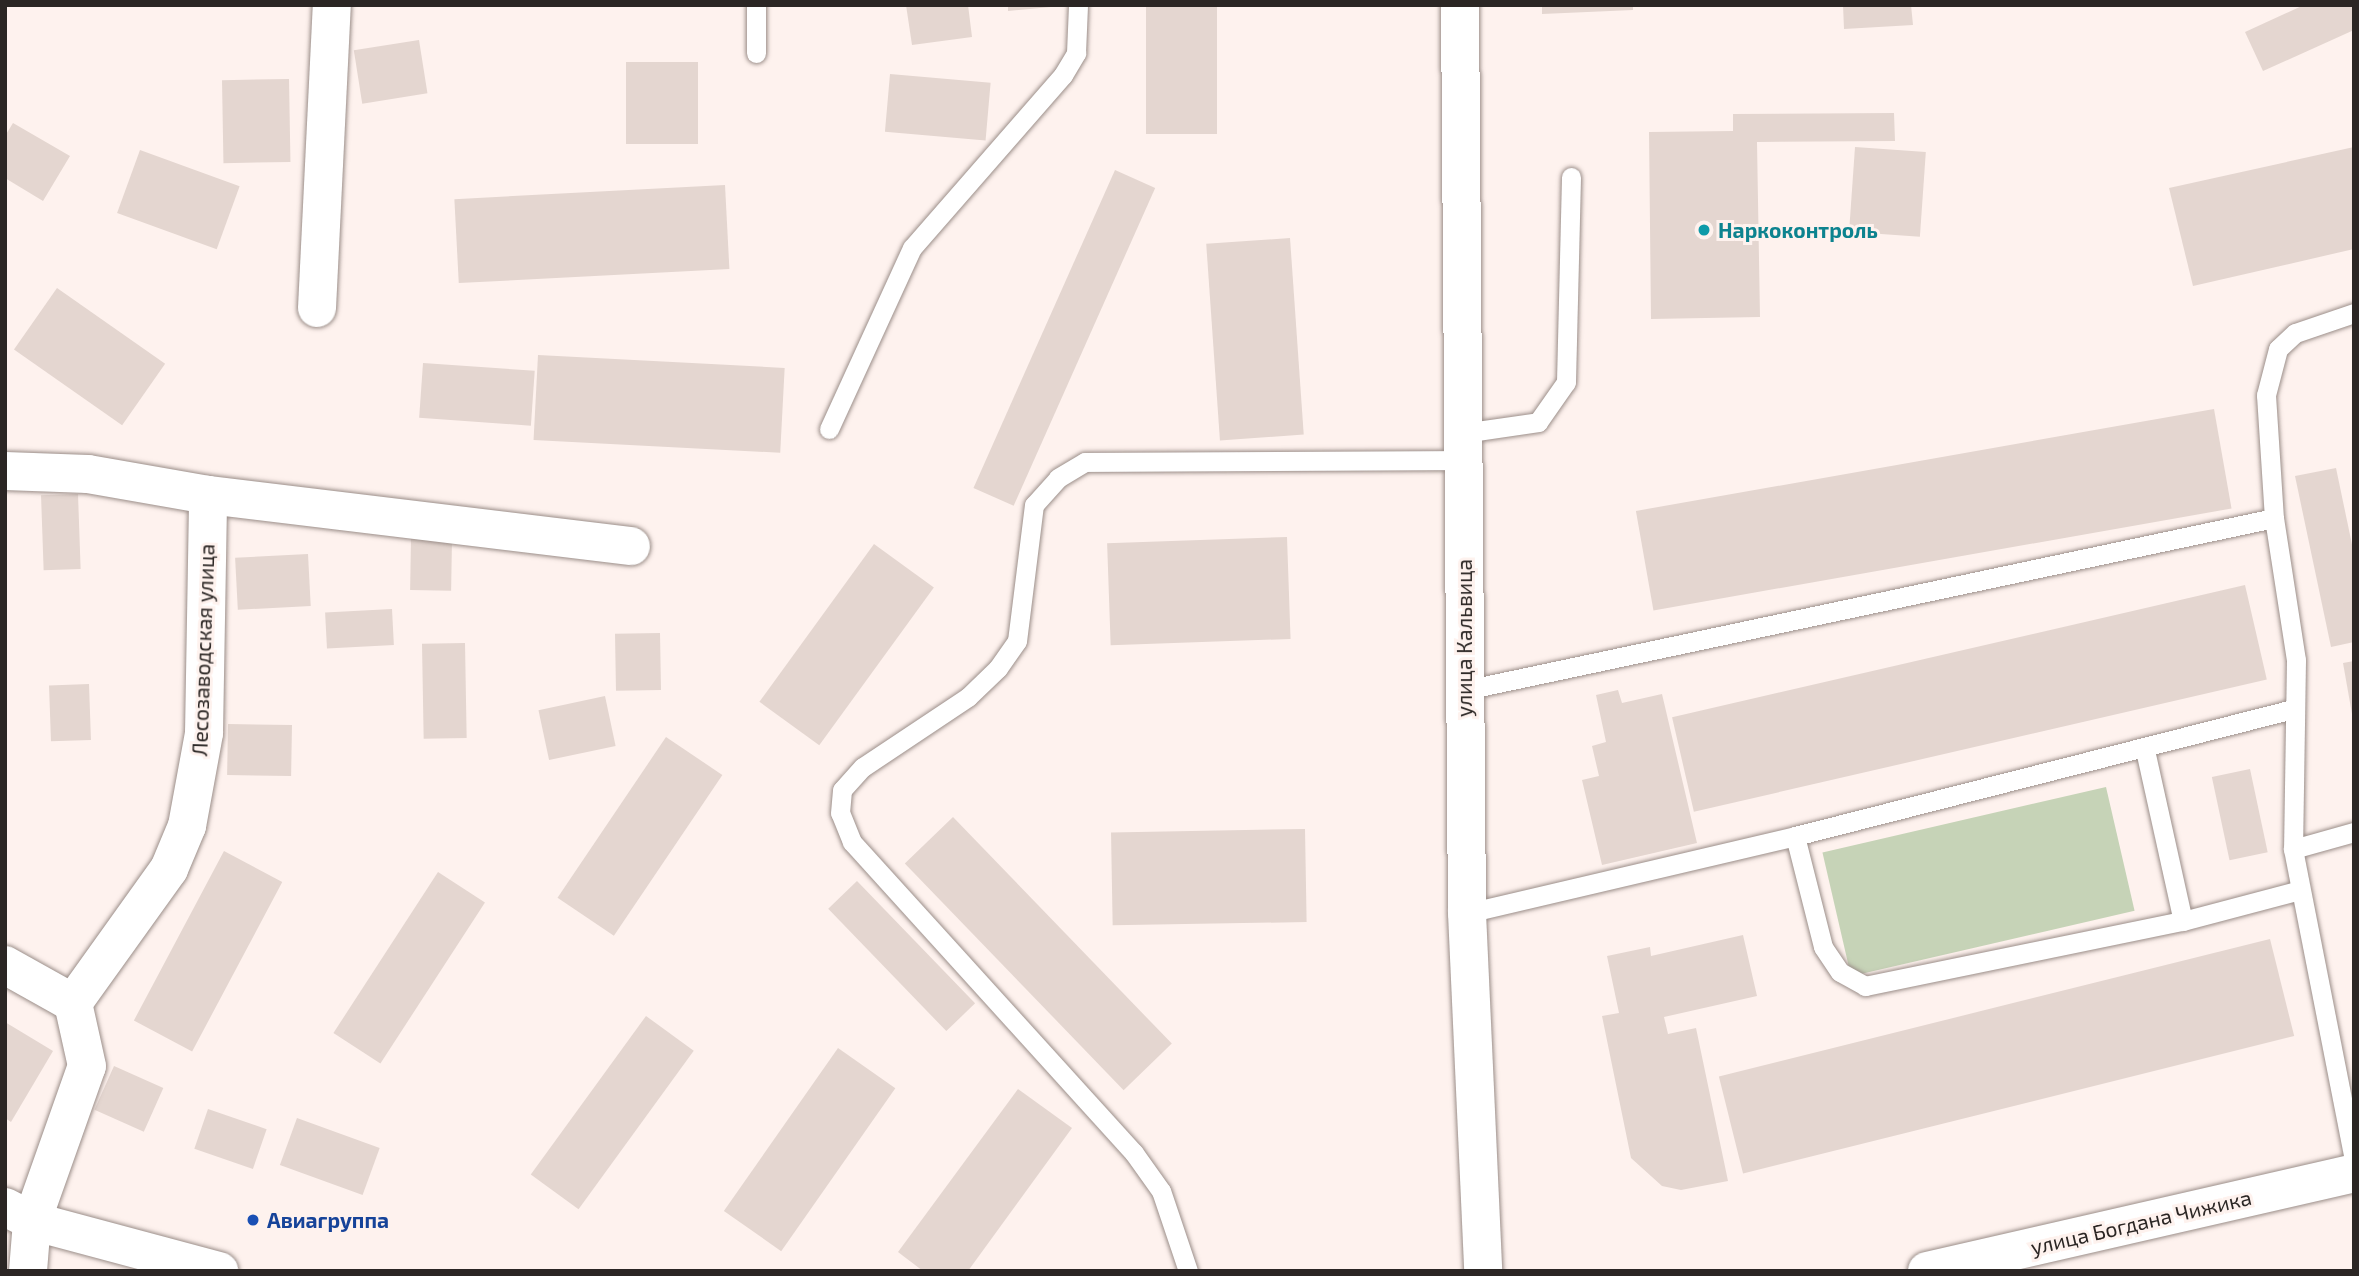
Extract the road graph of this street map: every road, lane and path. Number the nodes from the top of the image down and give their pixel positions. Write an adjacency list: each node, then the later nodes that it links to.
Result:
1 (331, 5): 7 (street)
2 (756, 5): 5 (lane)
3 (1078, 5): 9 (lane)
4 (1460, 5): 10 (street, улица Кальвица)
5 (756, 53)
6 (1571, 177): 10 (lane)
7 (317, 308)
8 (2354, 313): 13 (lane)
9 (829, 429)
10 (1463, 447): 15 (street, улица Кальвица); 31 (lane)
11 (5, 471): 12 (street)
12 (208, 495): 14 (street); 25 (street, Лесозаводская улица)
13 (2274, 518): 15 (lane); 16 (lane)
14 (631, 546)
15 (1465, 690): 22 (street, улица Кальвица)
16 (2293, 709): 17 (lane); 20 (lane)
17 (2145, 750): 19 (lane); 23 (lane)
18 (2354, 832): 20 (lane)
19 (1795, 836): 22 (lane); 23 (lane)
20 (2293, 849): 21 (lane)
21 (2300, 890): 23 (lane); 26 (lane)
22 (1467, 914): 32 (street, улица Кальвица)
23 (2183, 920)
24 (5, 965): 25 (street)
25 (73, 1003): 28 (street)
26 (2354, 1160)
27 (2354, 1173): 33 (street, улица Богдана Чижика)
28 (19, 1214): 29 (street); 30 (street)
29 (28, 1271)
30 (219, 1271)
31 (1188, 1271)
32 (1483, 1271)
33 (1927, 1271)

